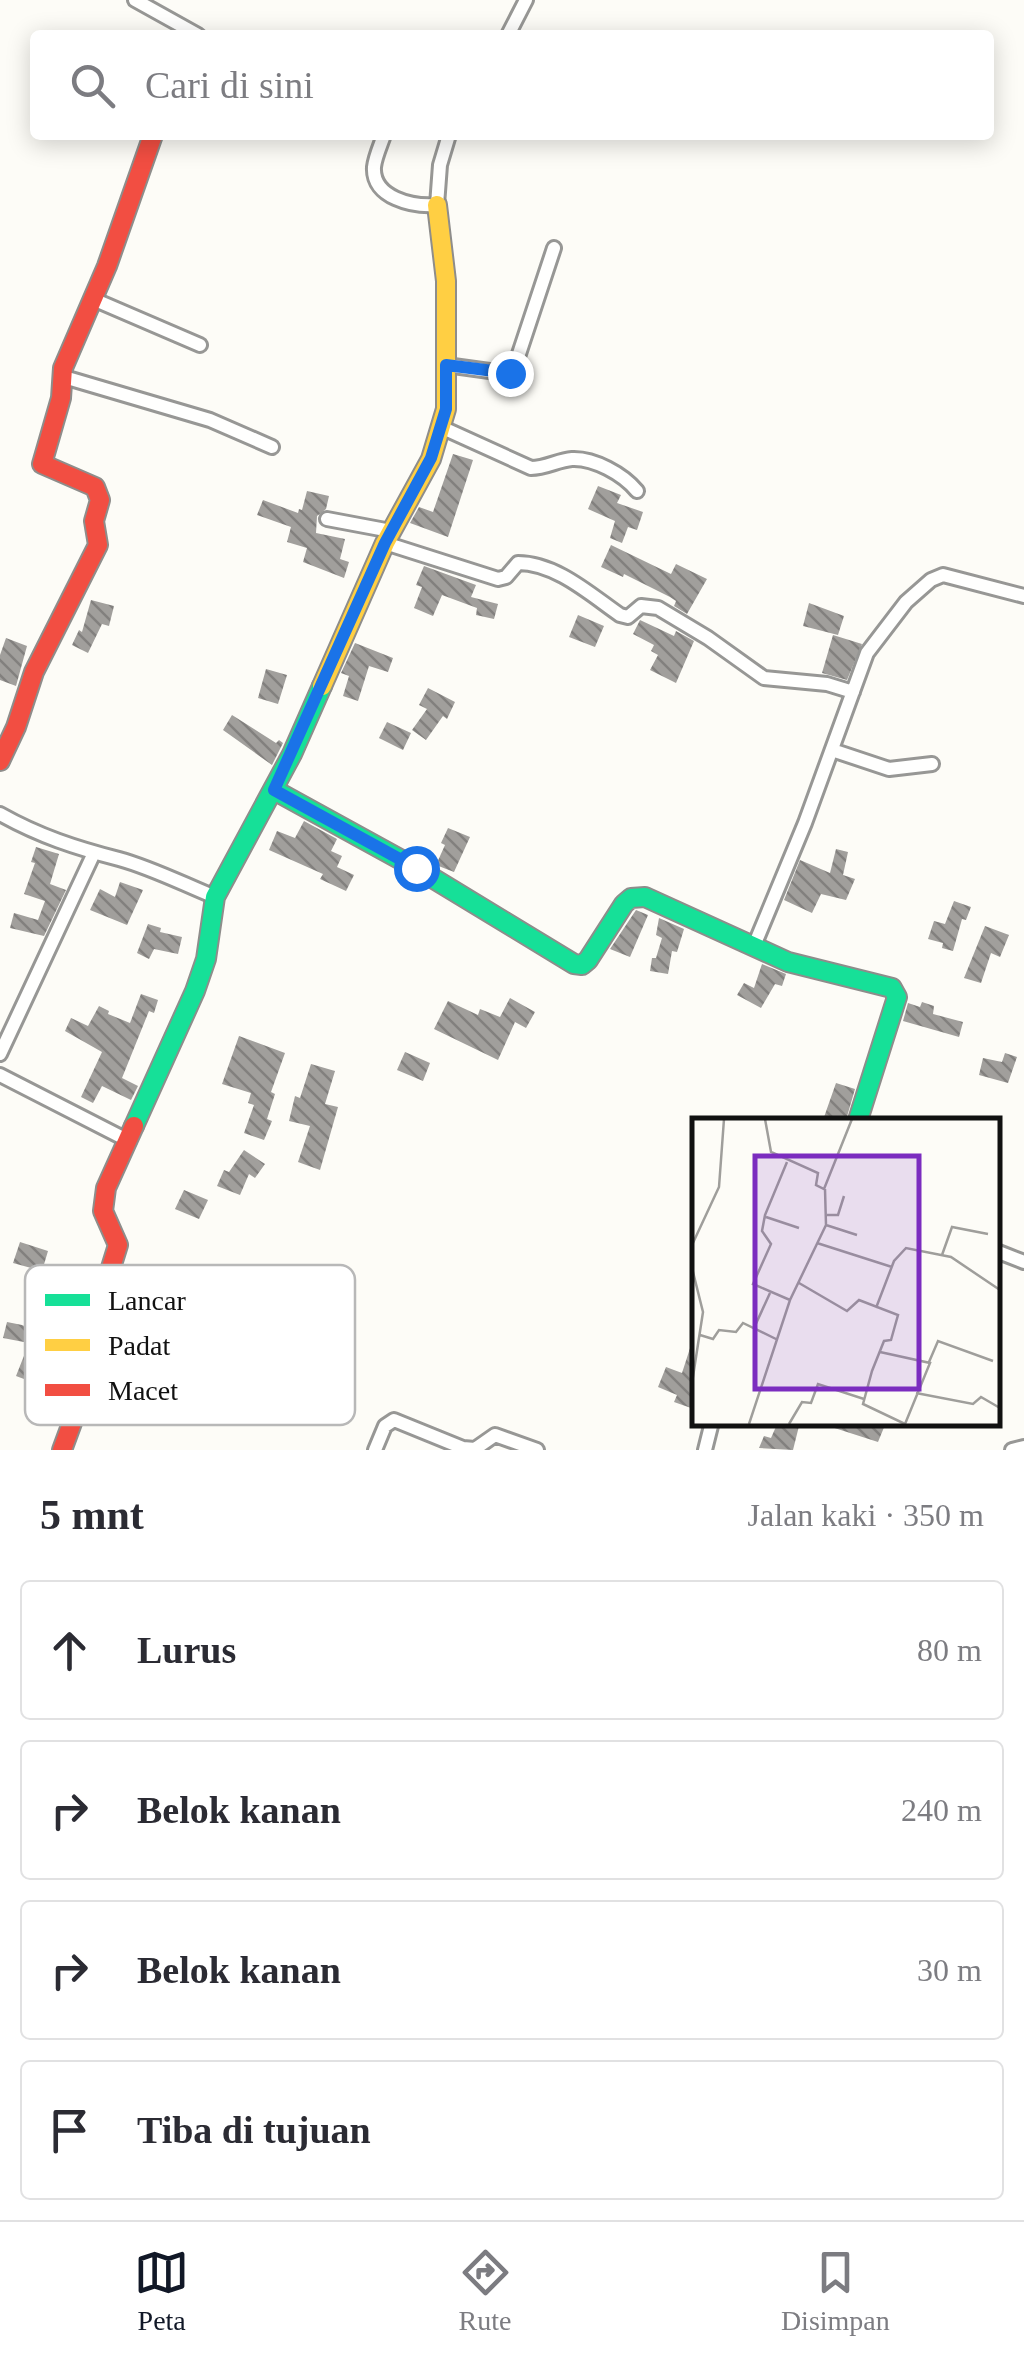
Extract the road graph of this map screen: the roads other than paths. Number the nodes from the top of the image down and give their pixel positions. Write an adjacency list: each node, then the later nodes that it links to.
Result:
1 (135, 0): 3 (street)
2 (526, 0): 4 (street)
3 (189, 30)
4 (511, 30)
5 (151, 140): 10 (street)
6 (382, 140): 8 (street)
7 (448, 140): 8 (street)
8 (437, 205): 12 (street)
9 (554, 248): 12 (street)
10 (93, 299): 11 (street); 13 (street)
11 (200, 345)
12 (446, 365): 14 (street)
13 (64, 377): 15 (street); 22 (street)
14 (443, 428): 16 (street); 18 (street)
15 (272, 447)
16 (637, 491)
17 (328, 519): 18 (street)
18 (388, 537): 20 (street); 24 (street)
19 (1024, 596): 20 (street)
20 (853, 692): 21 (street)
21 (832, 750): 23 (street); 28 (street)
22 (0, 761)
23 (932, 764)
24 (274, 790): 27 (street); 28 (street)
25 (0, 814): 26 (street)
26 (93, 855): 27 (street); 29 (street)
27 (215, 897): 32 (street)
28 (754, 946): 31 (street)
29 (0, 1054)
30 (0, 1074): 32 (street)
31 (859, 1118)
32 (129, 1142): 35 (street)
33 (999, 1252): 34 (street)
34 (1024, 1262)
35 (111, 1265)
36 (71, 1425): 39 (street)
37 (711, 1425): 42 (street)
38 (1024, 1447): 43 (street)
39 (62, 1450)
40 (376, 1450): 41 (street)
41 (537, 1450)
42 (706, 1450)
43 (1012, 1450)

